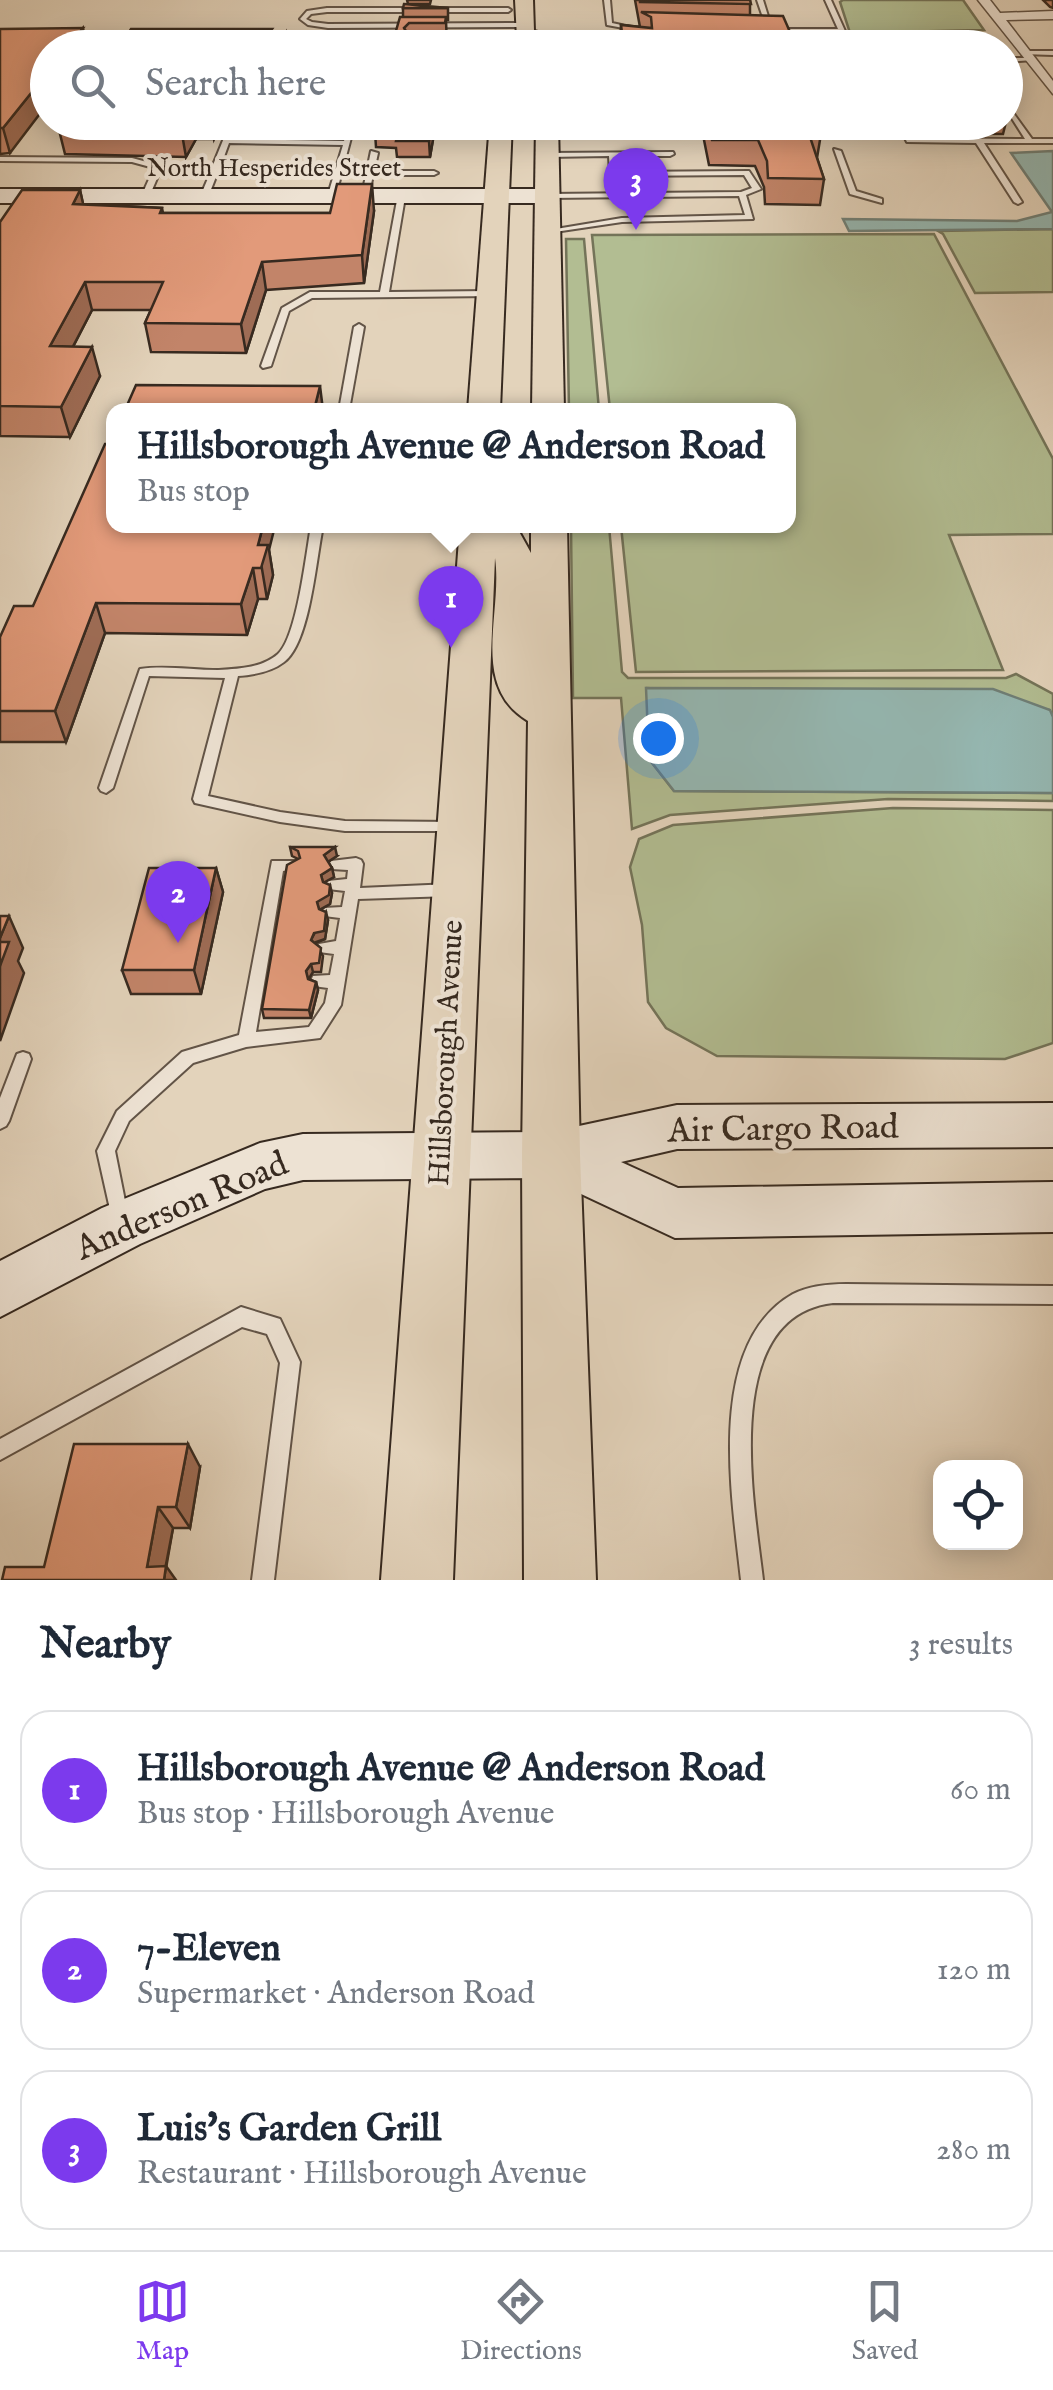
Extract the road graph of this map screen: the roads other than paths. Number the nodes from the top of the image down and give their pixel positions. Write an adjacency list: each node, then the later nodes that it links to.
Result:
1 (545, 0): 14 (main road)
2 (607, 0): 15 (lane)
3 (760, 0): 17 (lane)
4 (828, 0): 18 (lane)
5 (984, 0): 10 (street)
6 (352, 10): 7 (lane); 8 (lane); 13 (lane)
7 (458, 10): 11 (lane); 13 (lane)
8 (342, 13): 12 (lane); 12 (lane)
9 (1053, 16): 10 (street)
10 (997, 17): 19 (street)
11 (512, 22): 13 (lane)
12 (354, 24): 13 (lane)
13 (455, 25)
14 (546, 30)
15 (646, 30)
16 (753, 30): 17 (lane)
17 (771, 30)
18 (842, 30)
19 (1007, 30)
20 (1023, 51): 22 (street)
21 (1053, 53): 22 (lane)
22 (1027, 56): 23 (lane); 24 (street)
23 (1023, 57)
24 (1053, 90)
25 (1023, 130): 32 (lane)
26 (348, 140): 34 (lane)
27 (500, 140): 48 (main road)
28 (548, 140): 39 (main road)
29 (910, 140): 30 (lane)
30 (980, 140): 32 (lane); 57 (lane)
31 (227, 141): 34 (lane); 41 (lane)
32 (1030, 141): 33 (lane)
33 (1053, 141)
34 (347, 143): 53 (lane)
35 (836, 151): 56 (lane)
36 (374, 153): 44 (lane)
37 (612, 154): 38 (lane); 39 (lane); 45 (lane)
38 (670, 154)
39 (548, 156): 49 (main road)
40 (0, 159): 42 (lane)
41 (219, 166): 42 (lane); 51 (lane)
42 (158, 167): 50 (lane)
43 (434, 173): 44 (lane)
44 (369, 174): 54 (lane)
45 (614, 174): 46 (lane); 47 (lane)
46 (618, 192): 47 (lane); 49 (lane)
47 (742, 194): 58 (lane)
48 (497, 196): 49 (street, North Hesperides Street); 52 (street, North Hesperides Street); 59 (main road)
49 (548, 196): 58 (main road)
50 (144, 197): 51 (street, North Hesperides Street); 55 (street, North Hesperides Street)
51 (204, 197): 53 (street, North Hesperides Street)
52 (401, 197): 54 (street, North Hesperides Street); 60 (lane)
53 (331, 198): 54 (street, North Hesperides Street)
54 (364, 198)
55 (11, 200)
56 (879, 201)
57 (1018, 202)
58 (548, 230): 65 (main road)
59 (491, 294): 60 (lane); 64 (main road)
60 (384, 295): 62 (lane)
61 (359, 327): 63 (lane)
62 (266, 366)
63 (345, 403)
64 (484, 403)
65 (548, 403)
66 (316, 533): 70 (lane)
67 (478, 533): 73 (main road, Hillsborough Avenue)
68 (505, 533): 71 (main road)
69 (549, 533): 71 (main road)
70 (233, 672): 72 (lane); 73 (lane)
71 (550, 716): 88 (main road)
72 (106, 788)
73 (460, 827): 78 (main road, Hillsborough Avenue)
74 (291, 864): 83 (lane)
75 (336, 864): 77 (lane)
76 (333, 885): 77 (lane)
77 (352, 889): 78 (lane); 80 (lane)
78 (456, 890): 87 (main road, Hillsborough Avenue)
79 (329, 912): 80 (lane)
80 (348, 914): 81 (lane)
81 (343, 947): 82 (lane); 83 (lane)
82 (324, 948)
83 (246, 1040): 90 (lane)
84 (22, 1059): 85 (lane)
85 (0, 1120)
86 (1053, 1125): 88 (street, Air Cargo Road)
87 (441, 1155): 88 (street, Anderson Road); 90 (street, Anderson Road); 95 (main road, Hillsborough Avenue)
88 (551, 1155): 89 (street); 96 (main road)
89 (1053, 1208)
90 (121, 1226): 91 (street, Anderson Road)
91 (1, 1292)
92 (1053, 1295): 97 (lane)
93 (0, 1450): 94 (lane)
94 (263, 1580)
95 (418, 1580)
96 (560, 1580)
97 (752, 1580)

